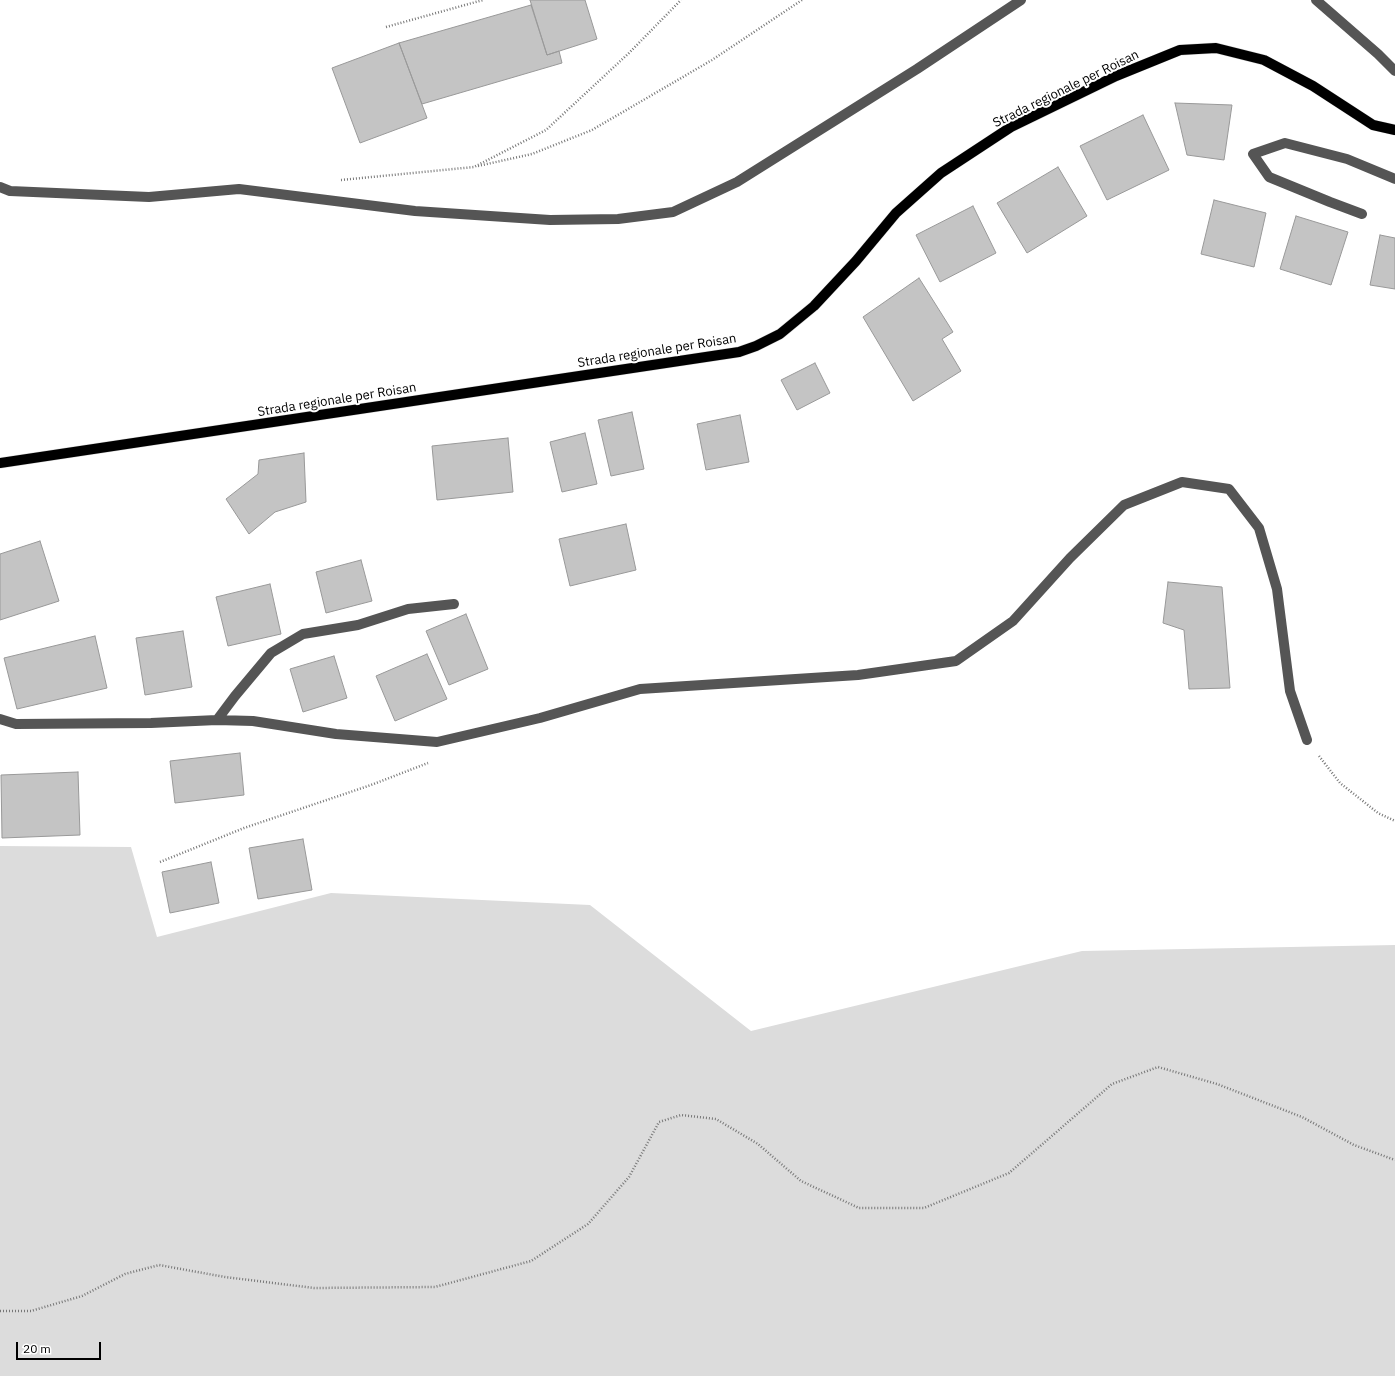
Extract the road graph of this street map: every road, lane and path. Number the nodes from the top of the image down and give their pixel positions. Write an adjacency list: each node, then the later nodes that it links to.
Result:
1 (483, 0): 6 (path)
2 (681, 0): 9 (path)
3 (802, 0): 9 (path)
4 (1020, 0): 12 (street)
5 (1316, 0): 7 (street)
6 (386, 27)
7 (1395, 71)
8 (1395, 130): 14 (main road, Strada regionale per Roisan)
9 (474, 167): 11 (path)
10 (1395, 179): 13 (street)
11 (336, 180)
12 (0, 187)
13 (1362, 214)
14 (0, 463)
15 (454, 604): 17 (street)
16 (0, 719): 17 (street)
17 (217, 720): 18 (street)
18 (454, 738): 19 (street); 21 (path)
19 (1307, 740): 20 (path)
20 (1395, 821)
21 (160, 862)
22 (1395, 1160): 23 (path)
23 (0, 1311)

